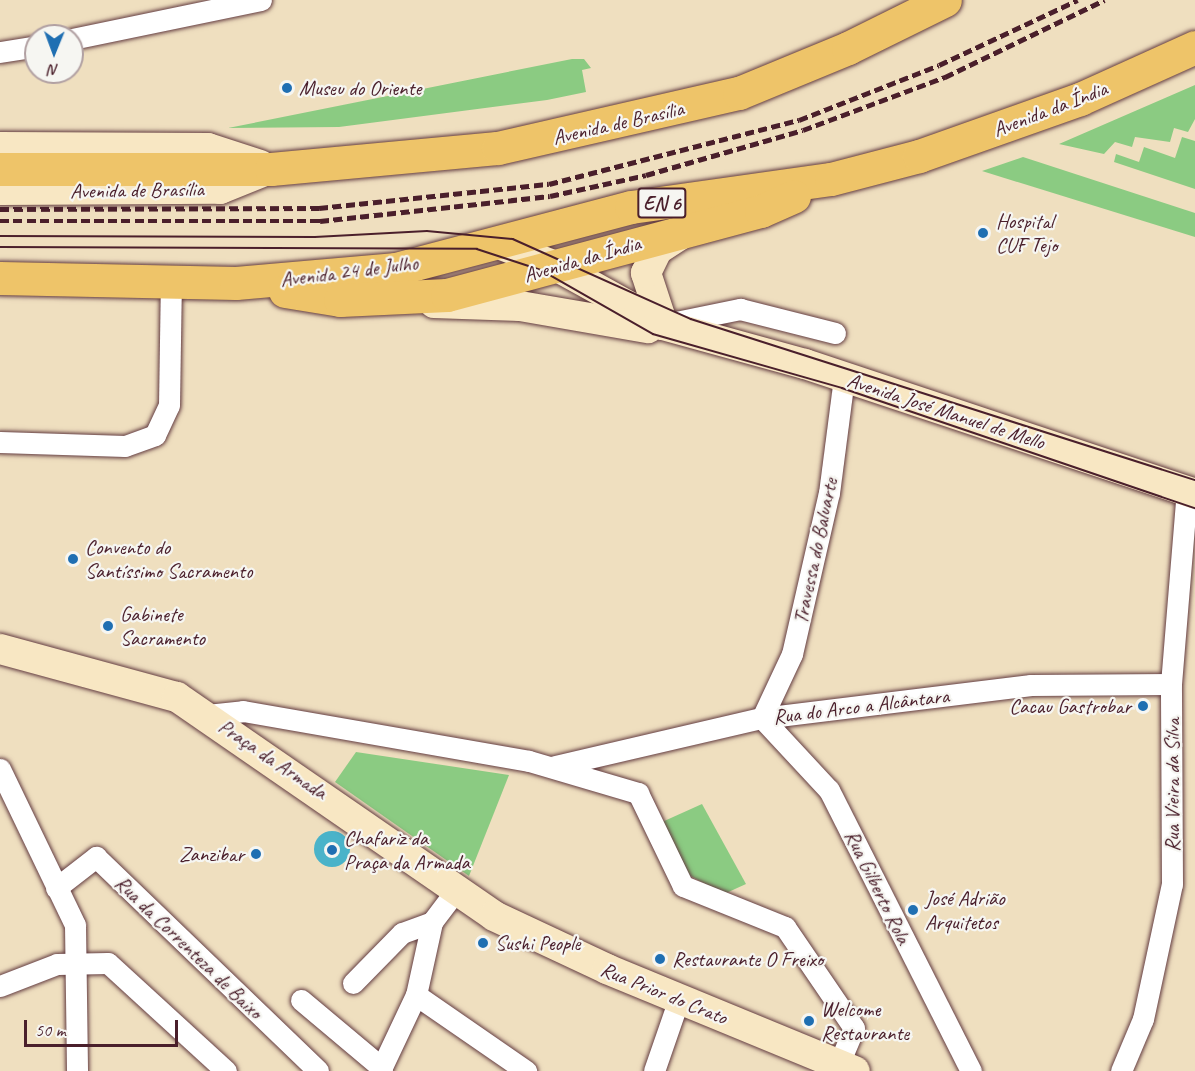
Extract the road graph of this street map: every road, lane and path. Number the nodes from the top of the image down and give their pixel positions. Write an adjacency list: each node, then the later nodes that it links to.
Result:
1 (261, 0): 3 (street)
2 (945, 0): 9 (main road, Avenida de Brasília)
3 (84, 37)
4 (1195, 47): 10 (main road, Avenida da Índia / EN 6)
5 (24, 48): 6 (street)
6 (0, 52)
7 (0, 147): 9 (street, Avenida de Brasília)
8 (0, 169): 9 (main road)
9 (271, 169): 11 (street, Avenida de Brasília)
10 (831, 179): 12 (main road, Avenida da Índia / EN 6); 13 (main road, Avenida da Índia / EN 6)
11 (0, 190)
12 (693, 229): 14 (main road, Avenida da Índia / EN 6); 19 (street)
13 (496, 243): 14 (street, Avenida José Manuel de Mello); 17 (main road, Avenida 24 de Julho)
14 (556, 266): 18 (main road, Avenida da Índia / EN 6); 19 (street, Avenida José Manuel de Mello)
15 (0, 278): 16 (main road, Avenida 24 de Julho)
16 (171, 282): 17 (main road, Avenida 24 de Julho); 23 (street)
17 (236, 283): 18 (main road, Avenida 24 de Julho / EN 6)
18 (398, 301): 21 (street, Avenida José Manuel de Mello)
19 (663, 324): 20 (street); 21 (street, Avenida José Manuel de Mello)
20 (835, 333)
21 (695, 334): 22 (street, Avenida José Manuel de Mello)
22 (844, 377): 24 (street, Avenida José Manuel de Mello); 28 (street, Travessa do Baluarte)
23 (0, 442)
24 (1191, 492): 26 (street, Rua Vieira da Silva)
25 (0, 649): 27 (street)
26 (1171, 684): 28 (street, Rua do Arco a Alcântara); 48 (street, Rua Vieira da Silva)
27 (207, 715): 29 (street, Praça da Armada); 32 (street, Praça da Armada)
28 (762, 718): 29 (street, Rua do Arco a Alcântara); 47 (street, Rua Gilberto Rola)
29 (555, 766): 40 (street, Praça da Armada)
30 (0, 769): 31 (street)
31 (56, 888): 34 (street); 44 (street, Rua da Correnteza de Baixo)
32 (468, 897): 33 (street); 38 (street, Rua Prior do Crato)
33 (432, 921): 35 (street); 37 (street)
34 (77, 960): 36 (street); 42 (street); 43 (street)
35 (353, 983)
36 (0, 986)
37 (416, 995): 41 (street); 45 (street)
38 (679, 999): 40 (street, Rua Prior do Crato); 46 (street)
39 (301, 1000): 41 (street)
40 (847, 1068)
41 (381, 1070)
42 (76, 1071)
43 (226, 1071)
44 (318, 1071)
45 (526, 1071)
46 (654, 1071)
47 (971, 1071)
48 (1121, 1071)

